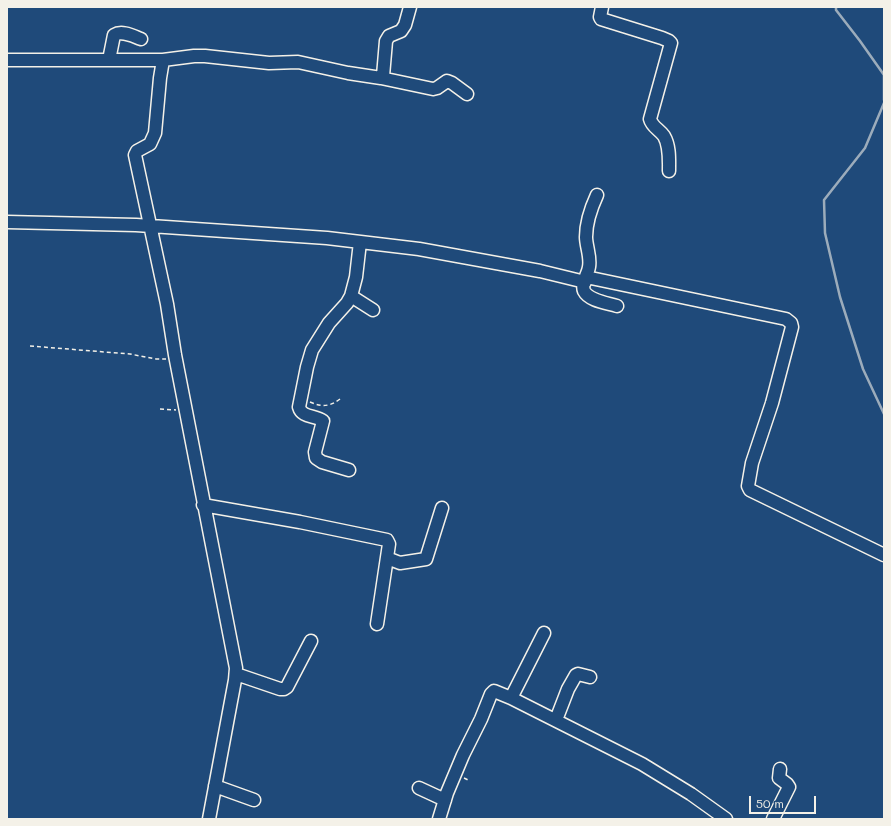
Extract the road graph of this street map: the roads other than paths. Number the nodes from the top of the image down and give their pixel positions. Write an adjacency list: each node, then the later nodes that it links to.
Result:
1 (410, 7): 7 (street)
2 (602, 7): 9 (street)
3 (141, 39): 5 (street)
4 (7, 60): 5 (street)
5 (109, 60): 6 (street)
6 (164, 60): 7 (street); 12 (street)
7 (381, 78): 8 (street)
8 (467, 94)
9 (669, 171)
10 (597, 195): 14 (street)
11 (7, 222): 12 (street)
12 (144, 225): 13 (street); 19 (street)
13 (360, 242): 14 (street); 15 (street)
14 (586, 279): 16 (street); 21 (street)
15 (351, 296): 17 (street); 18 (street)
16 (617, 306)
17 (373, 310)
18 (349, 470)
19 (204, 505): 22 (street); 26 (street)
20 (442, 508): 22 (street)
21 (884, 555)
22 (386, 558): 23 (street)
23 (377, 624)
24 (544, 632): 28 (street)
25 (311, 641): 26 (street)
26 (236, 674): 31 (street)
27 (590, 677): 29 (street)
28 (511, 698): 29 (street); 34 (street)
29 (556, 720): 37 (street)
30 (780, 769): 38 (street)
31 (215, 786): 33 (street); 35 (street)
32 (419, 788): 34 (street)
33 (254, 800)
34 (445, 800): 36 (street)
35 (209, 819)
36 (439, 819)
37 (726, 819)
38 (773, 819)

